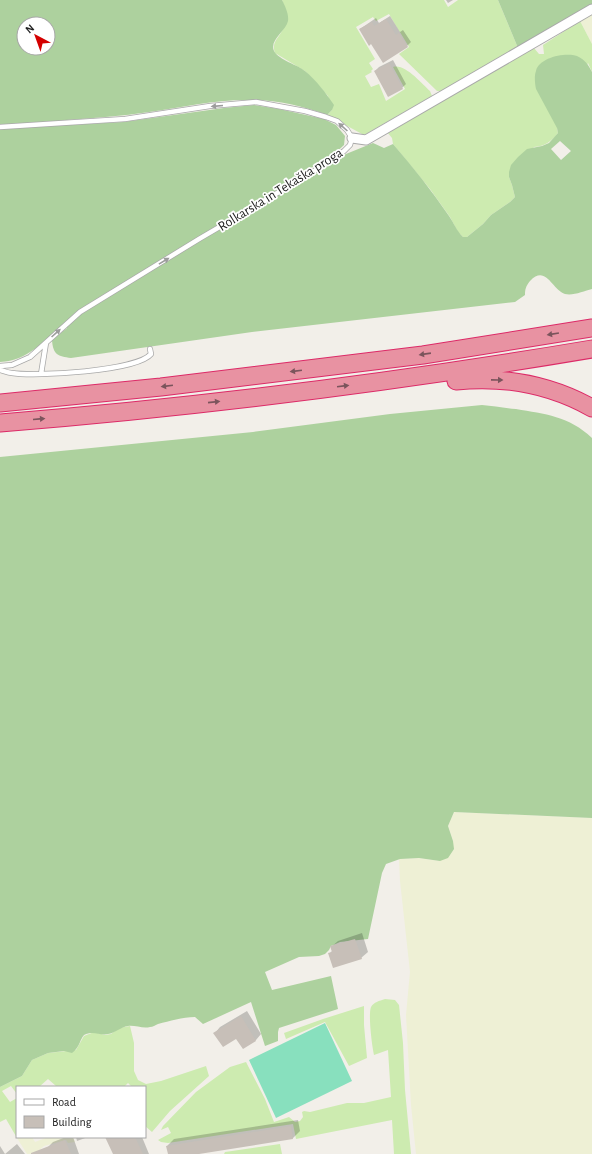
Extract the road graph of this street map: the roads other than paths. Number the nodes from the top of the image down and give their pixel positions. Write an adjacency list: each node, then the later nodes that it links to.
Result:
1 (592, 9): 3 (street)
2 (0, 127): 3 (lane, Rolkarska in Tekaška proga, one-way to 2)
3 (352, 138): 5 (lane, Rolkarska in Tekaška proga, one-way to 3)
4 (592, 328): 12 (highway, one-way to 12)
5 (46, 343): 8 (lane, Rolkarska in Tekaška proga); 10 (lane)
6 (150, 349): 10 (lane)
7 (592, 349): 11 (highway)
8 (0, 366)
9 (0, 370): 10 (lane)
10 (41, 374)
11 (430, 375): 13 (highway, one-way to 13); 14 (highway, one-way to 11)
12 (0, 403)
13 (592, 408)
14 (0, 423)

